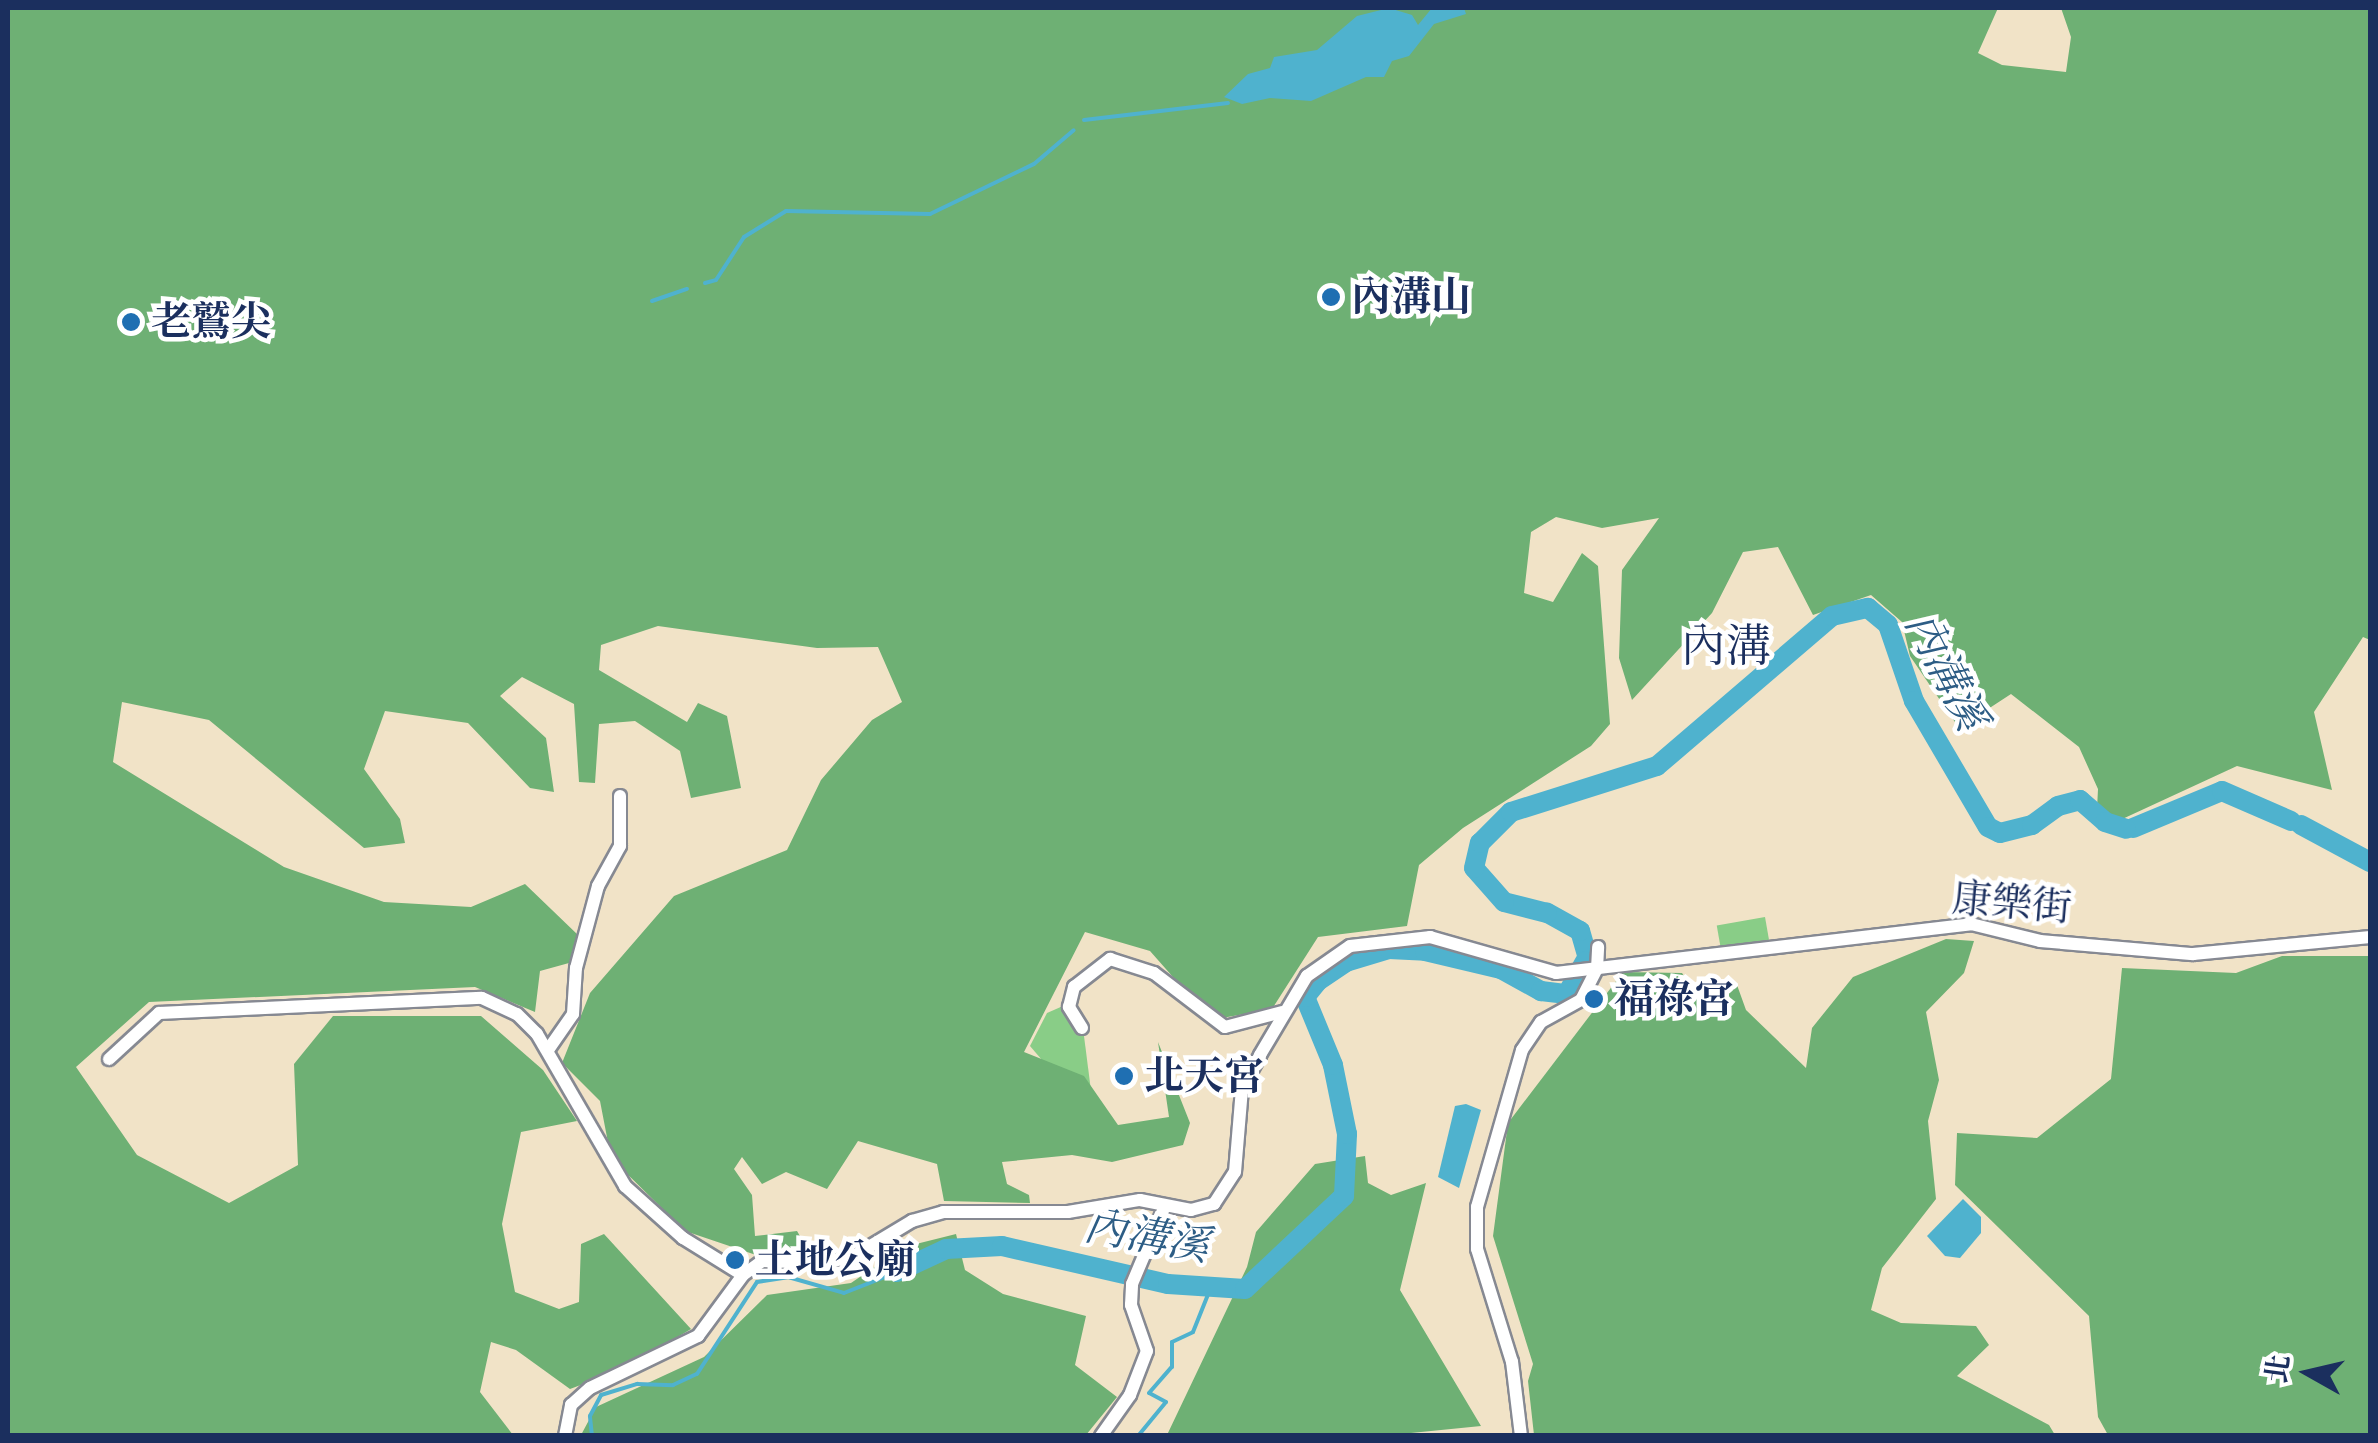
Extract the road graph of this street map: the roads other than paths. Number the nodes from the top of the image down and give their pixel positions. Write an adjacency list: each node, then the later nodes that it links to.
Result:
1 (620, 796): 7 (street)
2 (2370, 938): 4 (street, 康樂街)
3 (1598, 947): 4 (street)
4 (1593, 971): 5 (street, 康樂街); 13 (street)
5 (1282, 1012): 6 (street); 9 (street)
6 (1082, 1028)
7 (548, 1050): 8 (street); 10 (street)
8 (110, 1059)
9 (1165, 1206): 10 (street); 12 (street)
10 (742, 1274): 11 (street)
11 (565, 1436)
12 (1101, 1436)
13 (1521, 1436)

